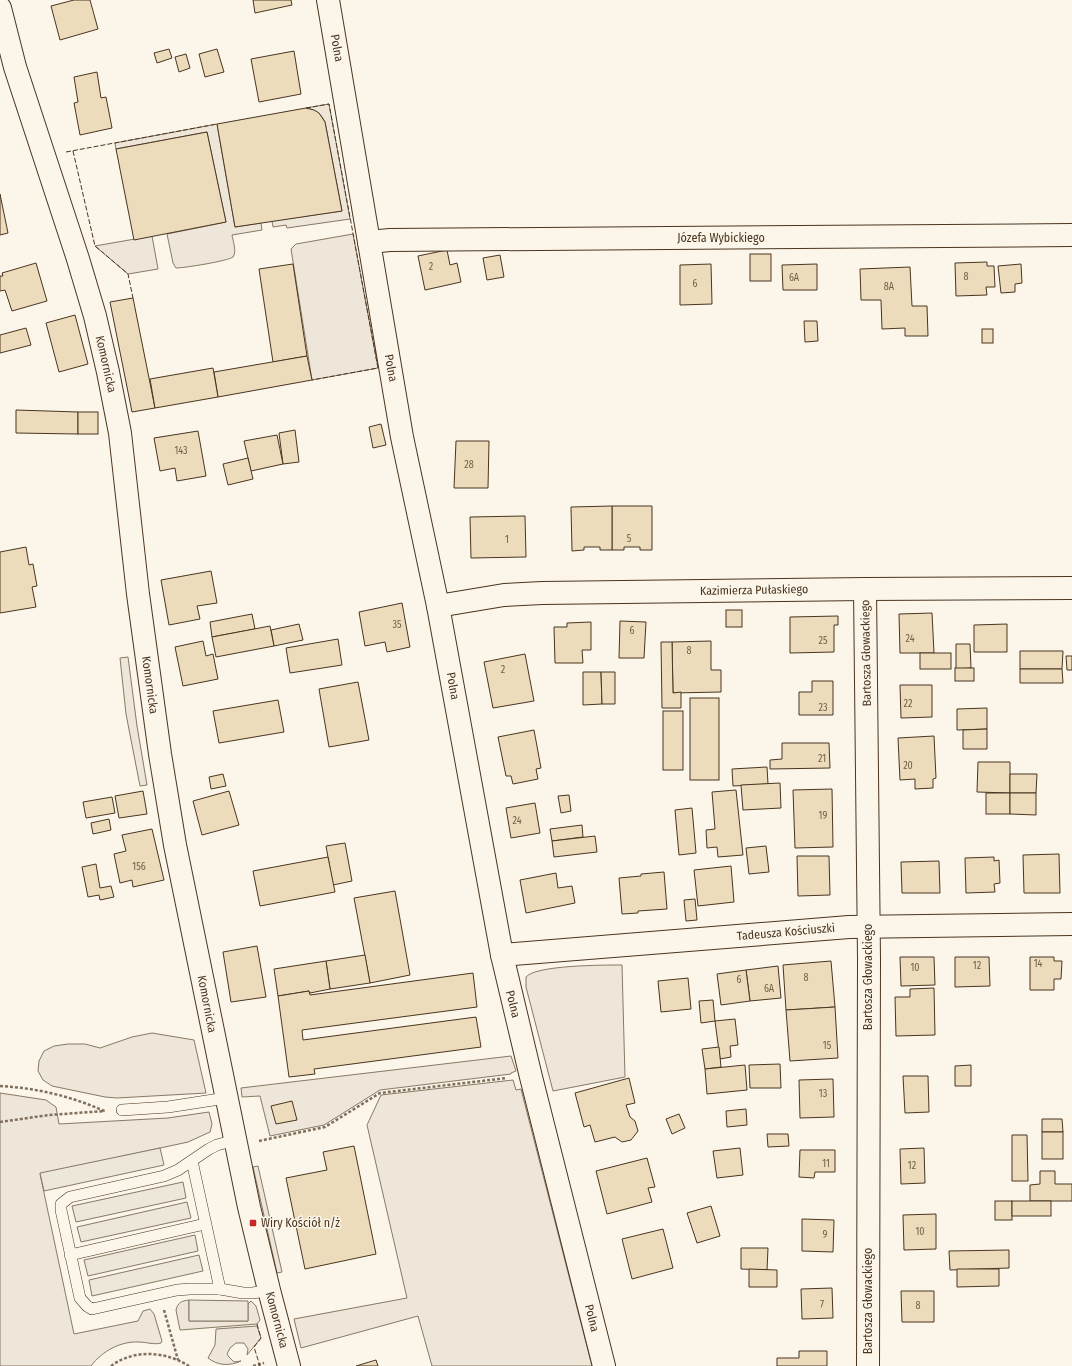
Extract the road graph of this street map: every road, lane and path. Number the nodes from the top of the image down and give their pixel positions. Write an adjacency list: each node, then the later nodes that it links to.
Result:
1 (328, 0): 4 (street, Polna)
2 (0, 8): 13 (street, Komornicka)
3 (1072, 235): 4 (street, Józefa Wybickiego)
4 (369, 242): 7 (street, Polna)
5 (1072, 588): 6 (street, Kazimierza Pułaskiego)
6 (865, 589): 7 (street, Kazimierza Pułaskiego); 9 (street, Bartosza Głowackiego)
7 (438, 606): 10 (street, Polna)
8 (1072, 924): 9 (street, Tadeusza Kościuszki)
9 (868, 927): 10 (street, Tadeusza Kościuszki); 29 (street, Bartosza Głowackiego)
10 (502, 955): 28 (street, Polna)
11 (512, 1078): 17 (path)
12 (0, 1086): 15 (path)
13 (226, 1098): 14 (lane); 17 (street, Komornicka)
14 (122, 1110): 15 (path)
15 (105, 1111): 16 (path)
16 (0, 1122)
17 (244, 1141): 18 (lane); 22 (street, Komornicka)
18 (192, 1161): 19 (lane); 20 (lane)
19 (205, 1224): 20 (lane); 21 (lane)
20 (70, 1254): 23 (lane)
21 (220, 1289): 22 (lane); 23 (lane)
22 (269, 1290): 27 (street, Komornicka)
23 (159, 1294): 24 (path)
24 (178, 1360): 25 (path); 26 (path)
25 (111, 1366)
26 (189, 1366)
27 (289, 1366)
28 (604, 1366)
29 (868, 1366)

